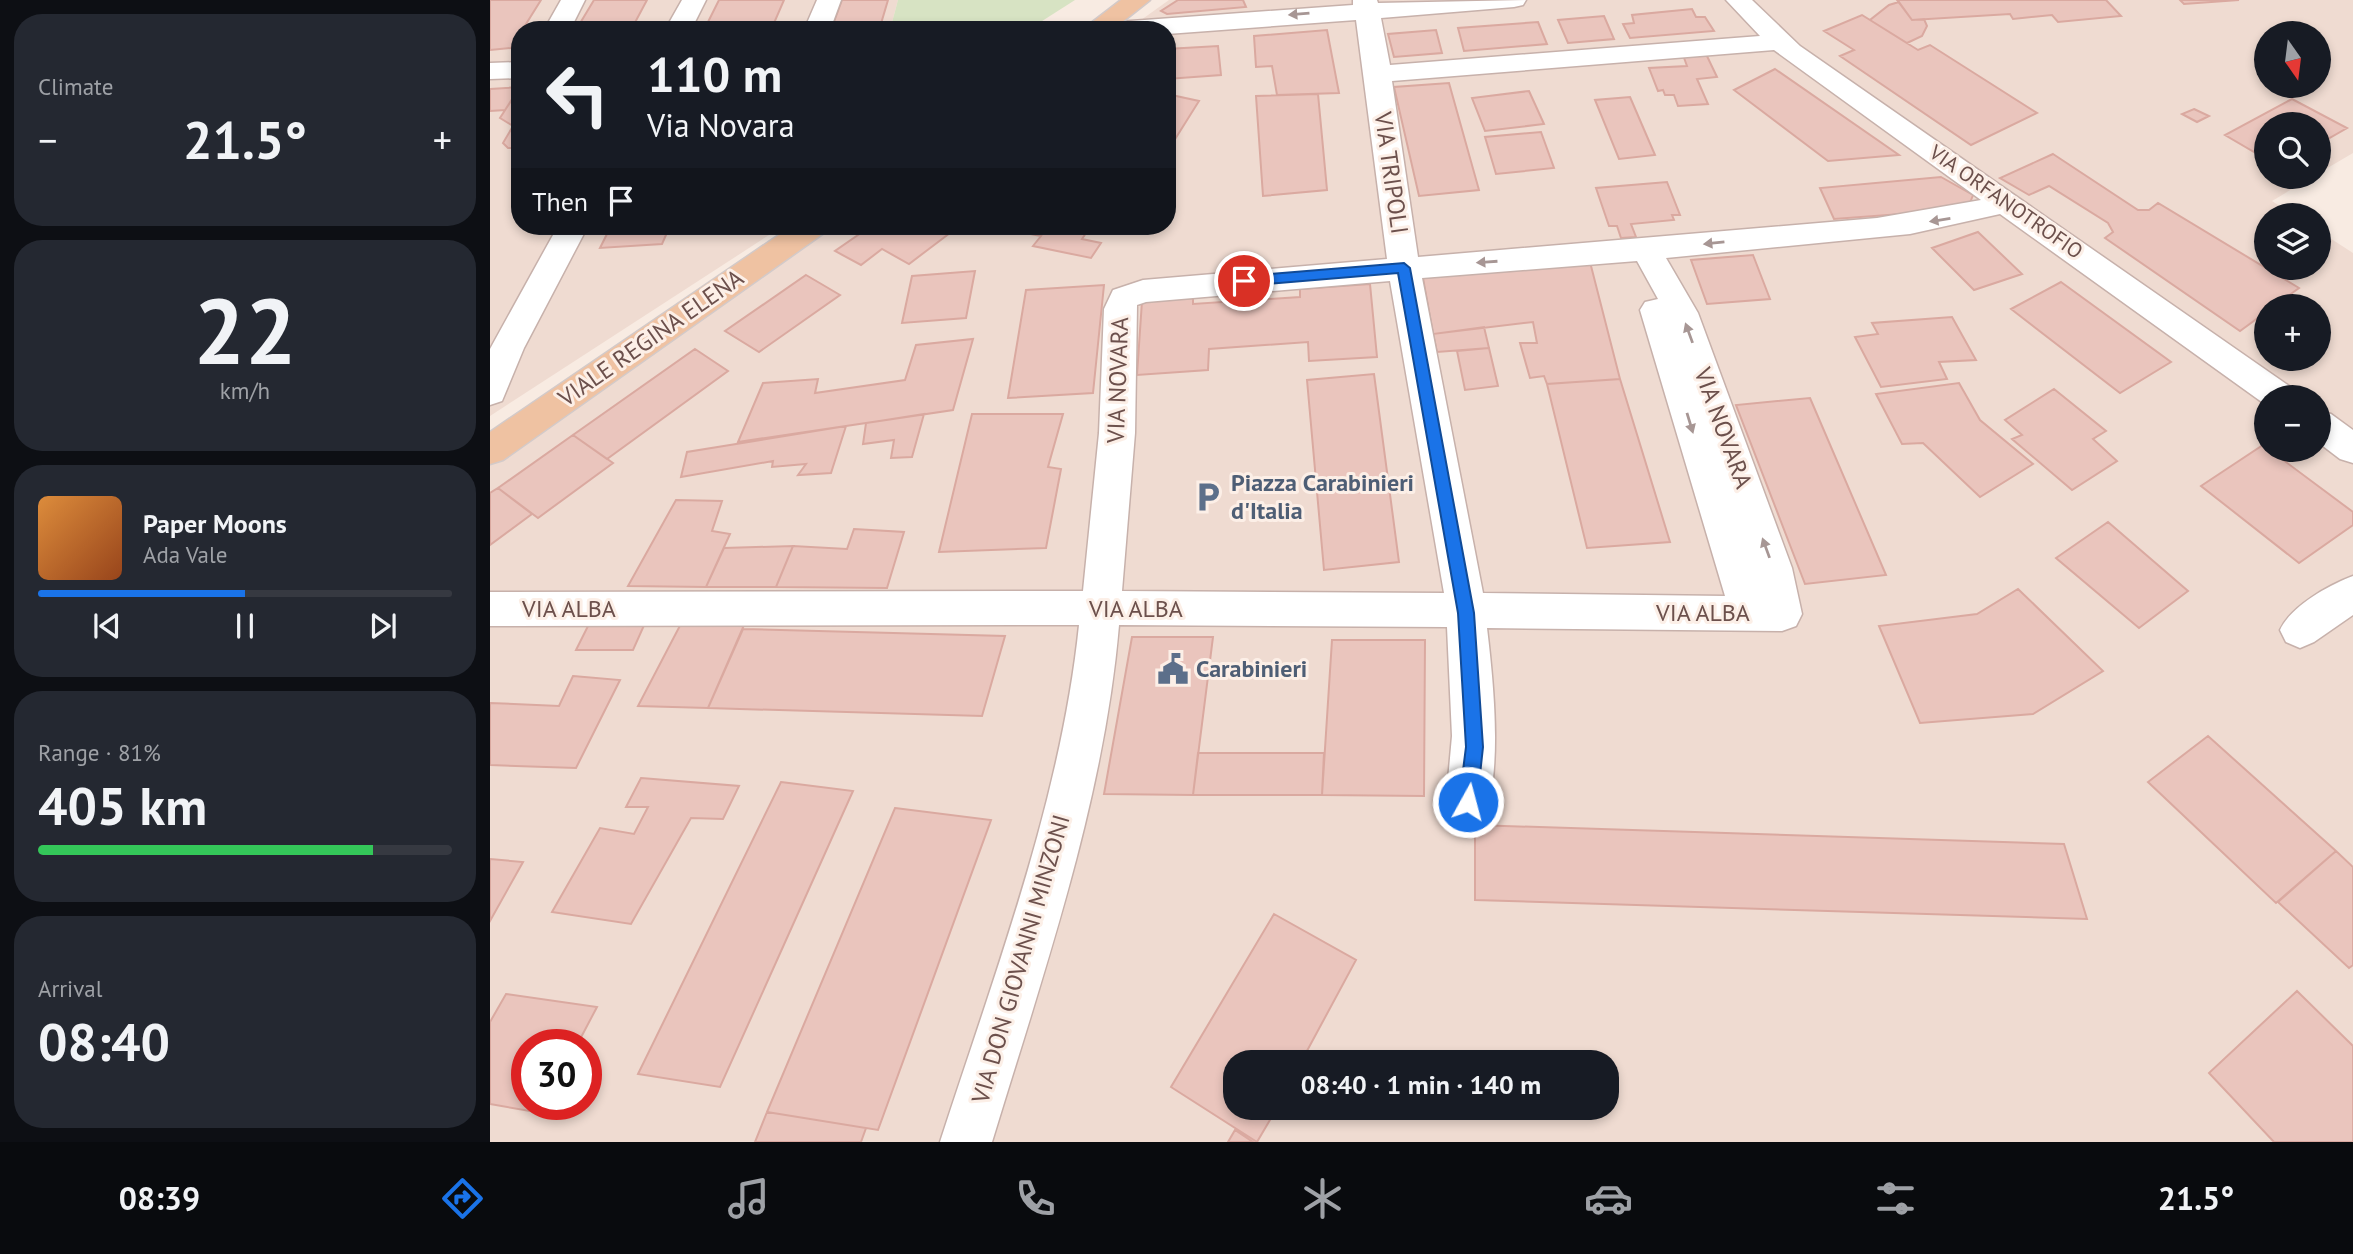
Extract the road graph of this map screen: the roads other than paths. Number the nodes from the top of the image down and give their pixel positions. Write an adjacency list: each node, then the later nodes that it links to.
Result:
1 (573, 0): 8 (street)
2 (694, 0): 9 (street)
3 (829, 0): 10 (street)
4 (1138, 0): 11 (main road)
5 (1514, 0): 7 (street)
6 (1738, 0): 13 (street, VIA ORFANOTROFIO)
7 (1366, 5): 12 (street, one-way to 12); 16 (street, VIA TRIPOLI)
8 (562, 21)
9 (683, 21)
10 (821, 21)
11 (1108, 21)
12 (1176, 24)
13 (1780, 41): 16 (street); 17 (street, VIA ORFANOTROFIO)
14 (511, 70): 15 (street)
15 (490, 71)
16 (1377, 74): 21 (street, VIA TRIPOLI)
17 (2006, 203): 20 (street, VIA NOVARA, one-way to 20); 22 (street, VIA ORFANOTROFIO)
18 (568, 235): 23 (street)
19 (800, 235): 26 (main road, VIALE REGINA ELENA)
20 (1649, 256): 21 (street, VIA NOVARA, one-way to 21); 30 (street, VIA ALBA)
21 (1404, 268): 29 (street, VIA NOVARA); 30 (street, VIA TRIPOLI)
22 (2263, 385)
23 (490, 390)
24 (2331, 433): 25 (street)
25 (2353, 449)
26 (490, 450)
27 (2353, 593): 31 (street)
28 (490, 609): 29 (street, VIA ALBA)
29 (1102, 609): 30 (street, VIA ALBA); 33 (street, VIA DON GIOVANNI MINZONI)
30 (1466, 613): 32 (street, VIA TRIPOLI)
31 (2300, 630)
32 (1468, 802)
33 (966, 1142)

